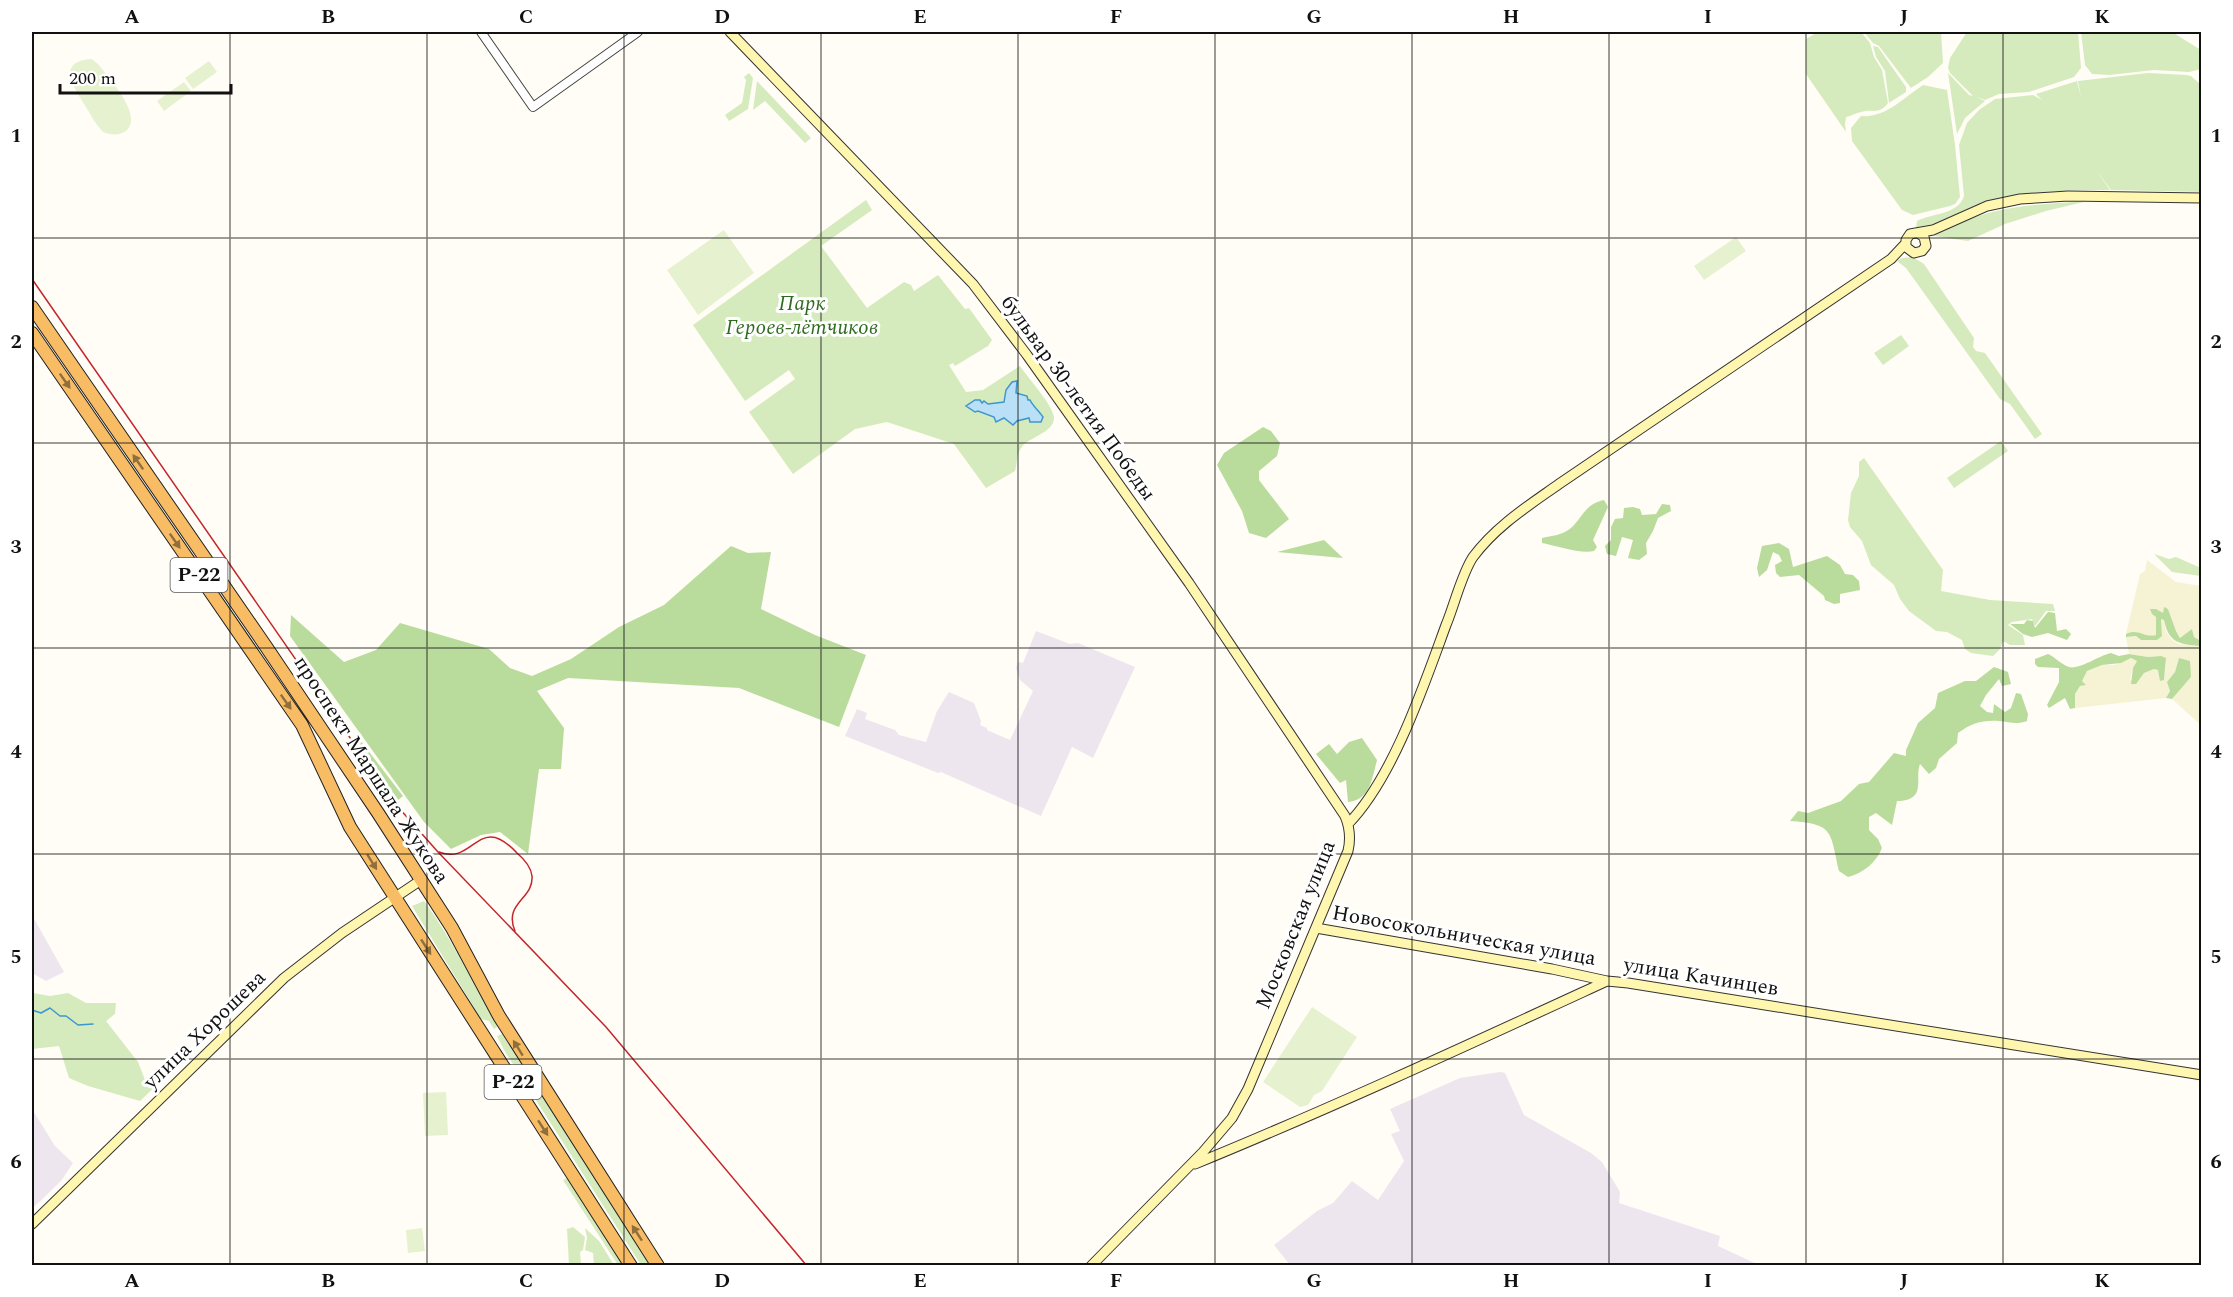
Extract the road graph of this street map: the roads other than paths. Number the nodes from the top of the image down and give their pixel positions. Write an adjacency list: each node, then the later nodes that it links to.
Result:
1 (481, 32): 2 (street)
2 (638, 32)
3 (729, 32): 13 (main road, бульвар 30-летия Победы)
4 (2202, 198): 5 (main road)
5 (1943, 225): 6 (main road); 8 (main road)
6 (1918, 233): 7 (main road); 8 (main road)
7 (1906, 243): 9 (main road); 10 (main road)
8 (1926, 243): 9 (main road)
9 (1914, 253): 10 (main road)
10 (1891, 259): 13 (main road, Московская улица)
11 (32, 308): 14 (highway, проспект Маршала Жукова / Р-22, one-way to 11)
12 (32, 333): 15 (highway, проспект Маршала Жукова / Р-22, one-way to 15)
13 (1348, 824): 16 (main road, Московская улица)
14 (421, 880): 15 (main road, улица Хорошева); 22 (highway, проспект Маршала Жукова / Р-22, one-way to 14)
15 (394, 898): 20 (main road, улица Хорошева); 21 (highway, проспект Маршала Жукова / Р-22, one-way to 21)
16 (1316, 928): 17 (main road, Новосокольническая улица); 19 (main road, Московская улица)
17 (1606, 981): 18 (main road, улица Качинцев); 19 (main road, улица Качинцев)
18 (2202, 1075)
19 (1187, 1167): 23 (main road, улица Качинцев)
20 (32, 1224)
21 (631, 1266)
22 (658, 1266)
23 (1091, 1266)

